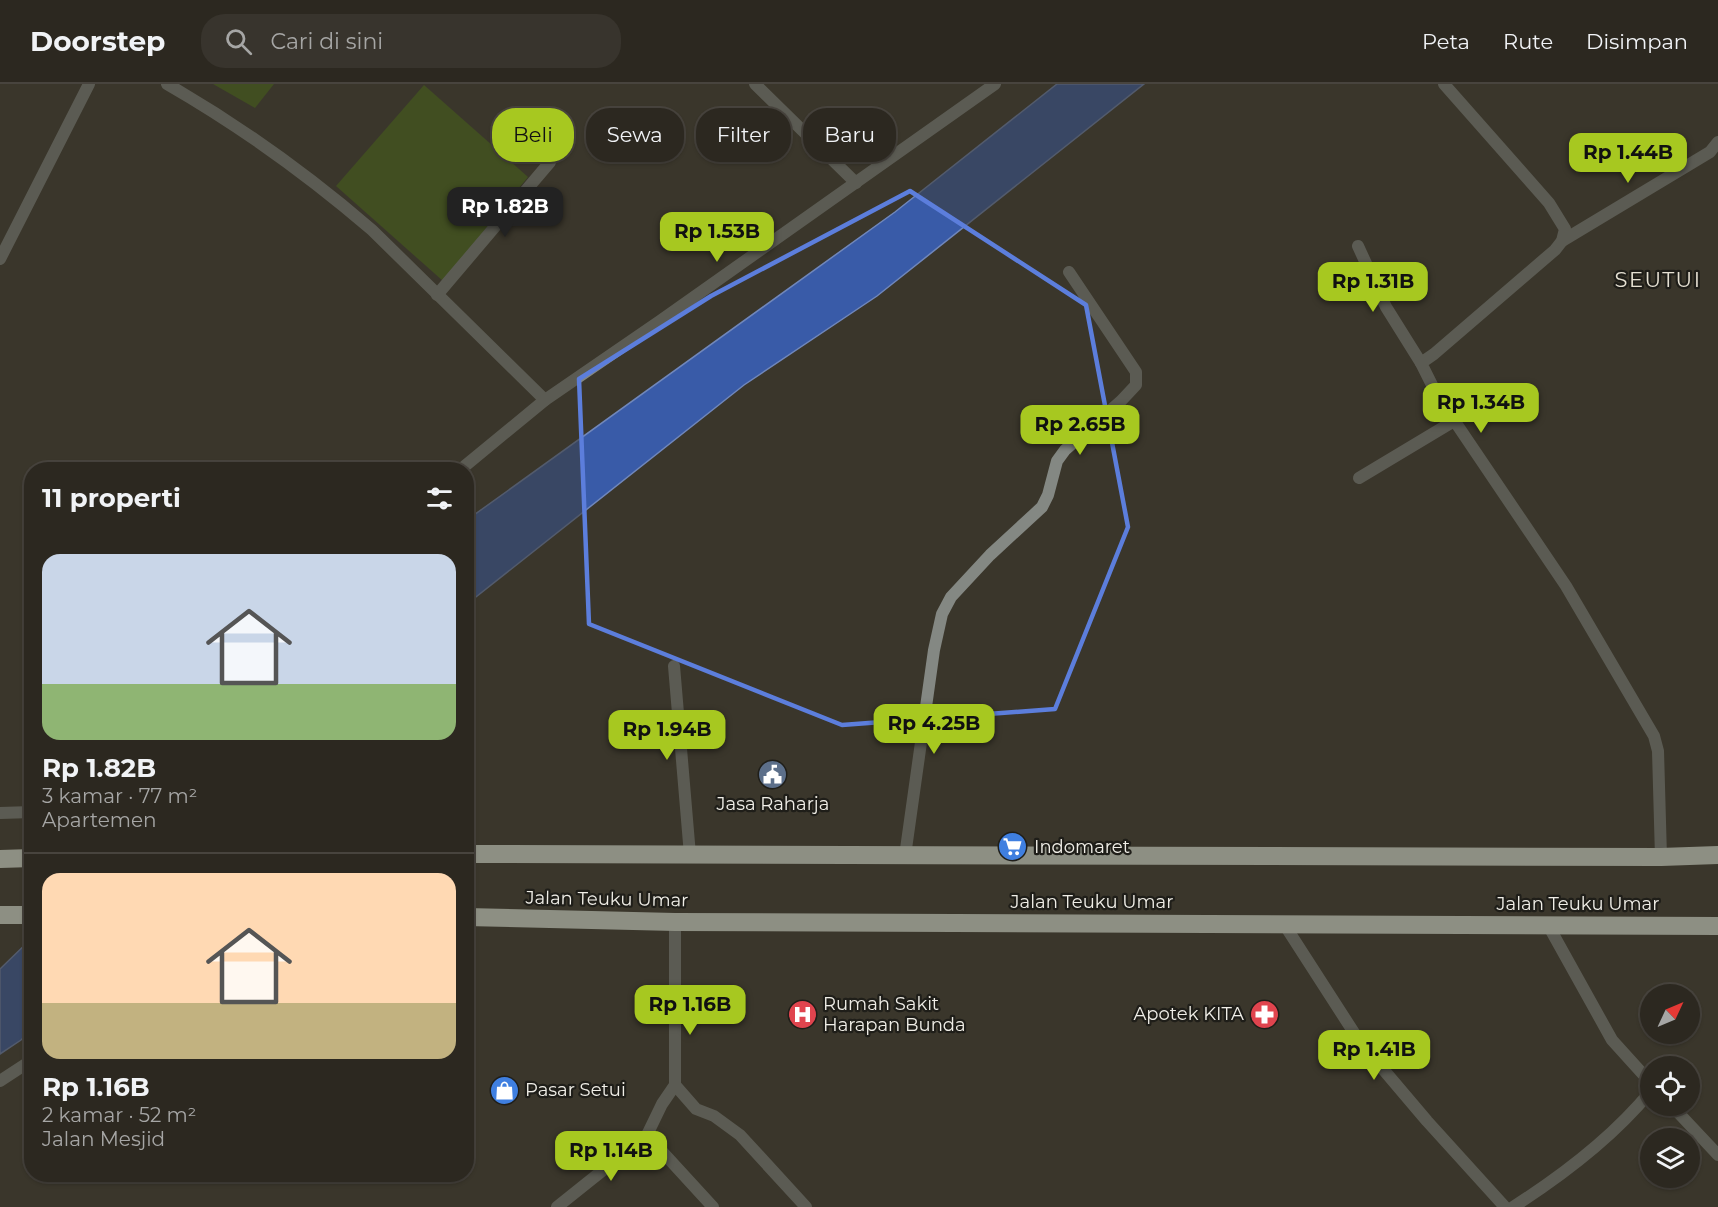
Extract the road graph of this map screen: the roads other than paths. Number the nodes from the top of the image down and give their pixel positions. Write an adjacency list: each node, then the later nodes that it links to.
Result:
1 (89, 84): 11 (street)
2 (167, 84): 13 (street)
3 (754, 84): 8 (street)
4 (994, 84): 8 (street)
5 (1444, 84): 9 (street)
6 (1715, 152): 9 (street)
7 (550, 162): 13 (street)
8 (856, 183): 15 (street)
9 (1562, 241): 14 (street)
10 (1358, 246): 14 (street)
11 (0, 259)
12 (1069, 272): 25 (street)
13 (437, 295): 15 (street)
14 (1421, 363): 16 (street)
15 (545, 400): 17 (street)
16 (1454, 421): 18 (street); 26 (street)
17 (470, 462)
18 (1359, 478)
19 (674, 666): 23 (street)
20 (24, 812): 21 (street)
21 (0, 813)
22 (474, 854): 23 (highway)
23 (690, 855): 25 (highway)
24 (1718, 855): 26 (highway)
25 (905, 856): 26 (highway)
26 (1661, 857)
27 (24, 858): 28 (highway)
28 (0, 859)
29 (0, 915): 30 (highway)
30 (24, 915)
31 (474, 917): 32 (highway, Jalan Teuku Umar)
32 (675, 922): 33 (highway, Jalan Teuku Umar); 39 (street)
33 (1284, 924): 34 (highway, Jalan Teuku Umar); 47 (street)
34 (1548, 925): 35 (highway, Jalan Teuku Umar); 37 (street)
35 (1718, 926)
36 (24, 1065): 38 (street)
37 (1640, 1071)
38 (0, 1081)
39 (675, 1085): 42 (street); 46 (street)
40 (1640, 1104): 48 (street)
41 (1681, 1116): 43 (street)
42 (647, 1135): 44 (street); 45 (street)
43 (1718, 1155)
44 (557, 1207)
45 (713, 1207)
46 (806, 1207)
47 (1505, 1207)
48 (1513, 1207)

